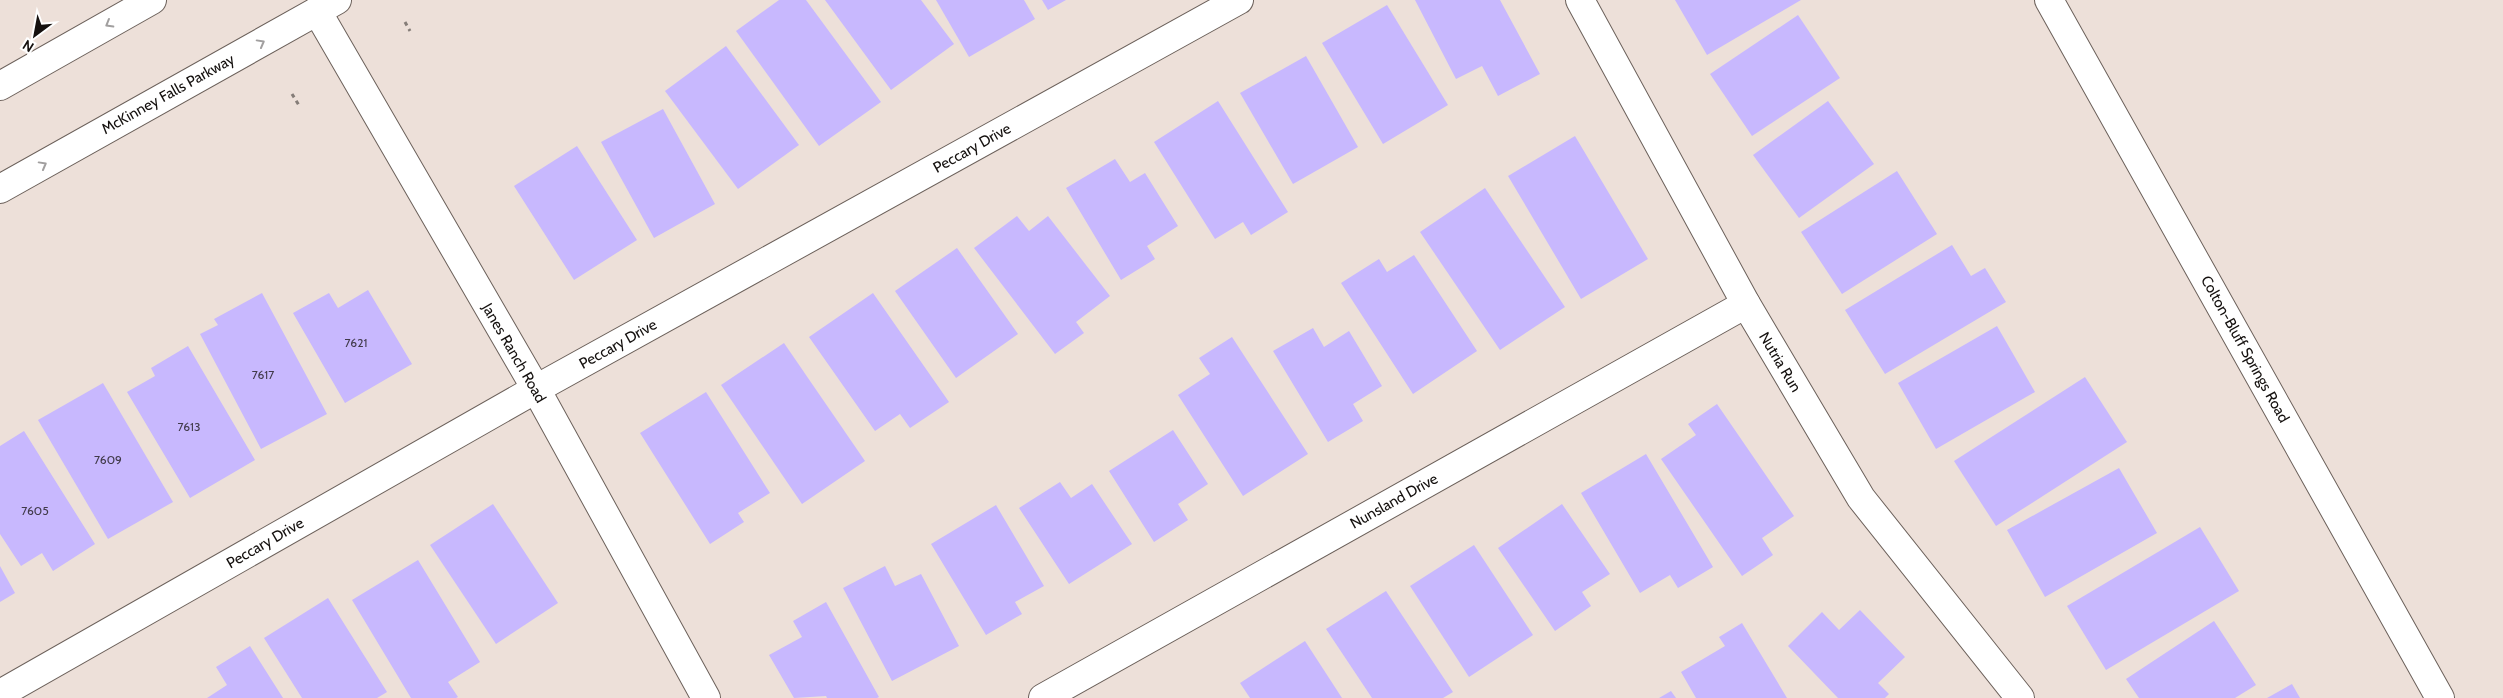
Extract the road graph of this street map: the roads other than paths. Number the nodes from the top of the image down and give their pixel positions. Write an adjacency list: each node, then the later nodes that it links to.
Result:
1 (152, 0): 6 (street, one-way to 6)
2 (1239, 0): 9 (street, Peccary Drive)
3 (1580, 0): 8 (street, Nutria Run)
4 (2049, 0): 14 (street, Colton-Bluff Springs Road)
5 (321, 4): 7 (street, McKinney Falls Parkway, one-way to 5); 9 (street, Janes Ranch Road)
6 (0, 86)
7 (0, 189)
8 (1746, 304): 12 (street, Nunsland Drive); 13 (street, Nutria Run)
9 (536, 389): 10 (street, Peccary Drive); 11 (street, Janes Ranch Road)
10 (0, 694)
11 (706, 698)
12 (1043, 698)
13 (2020, 698)
14 (2440, 698)

